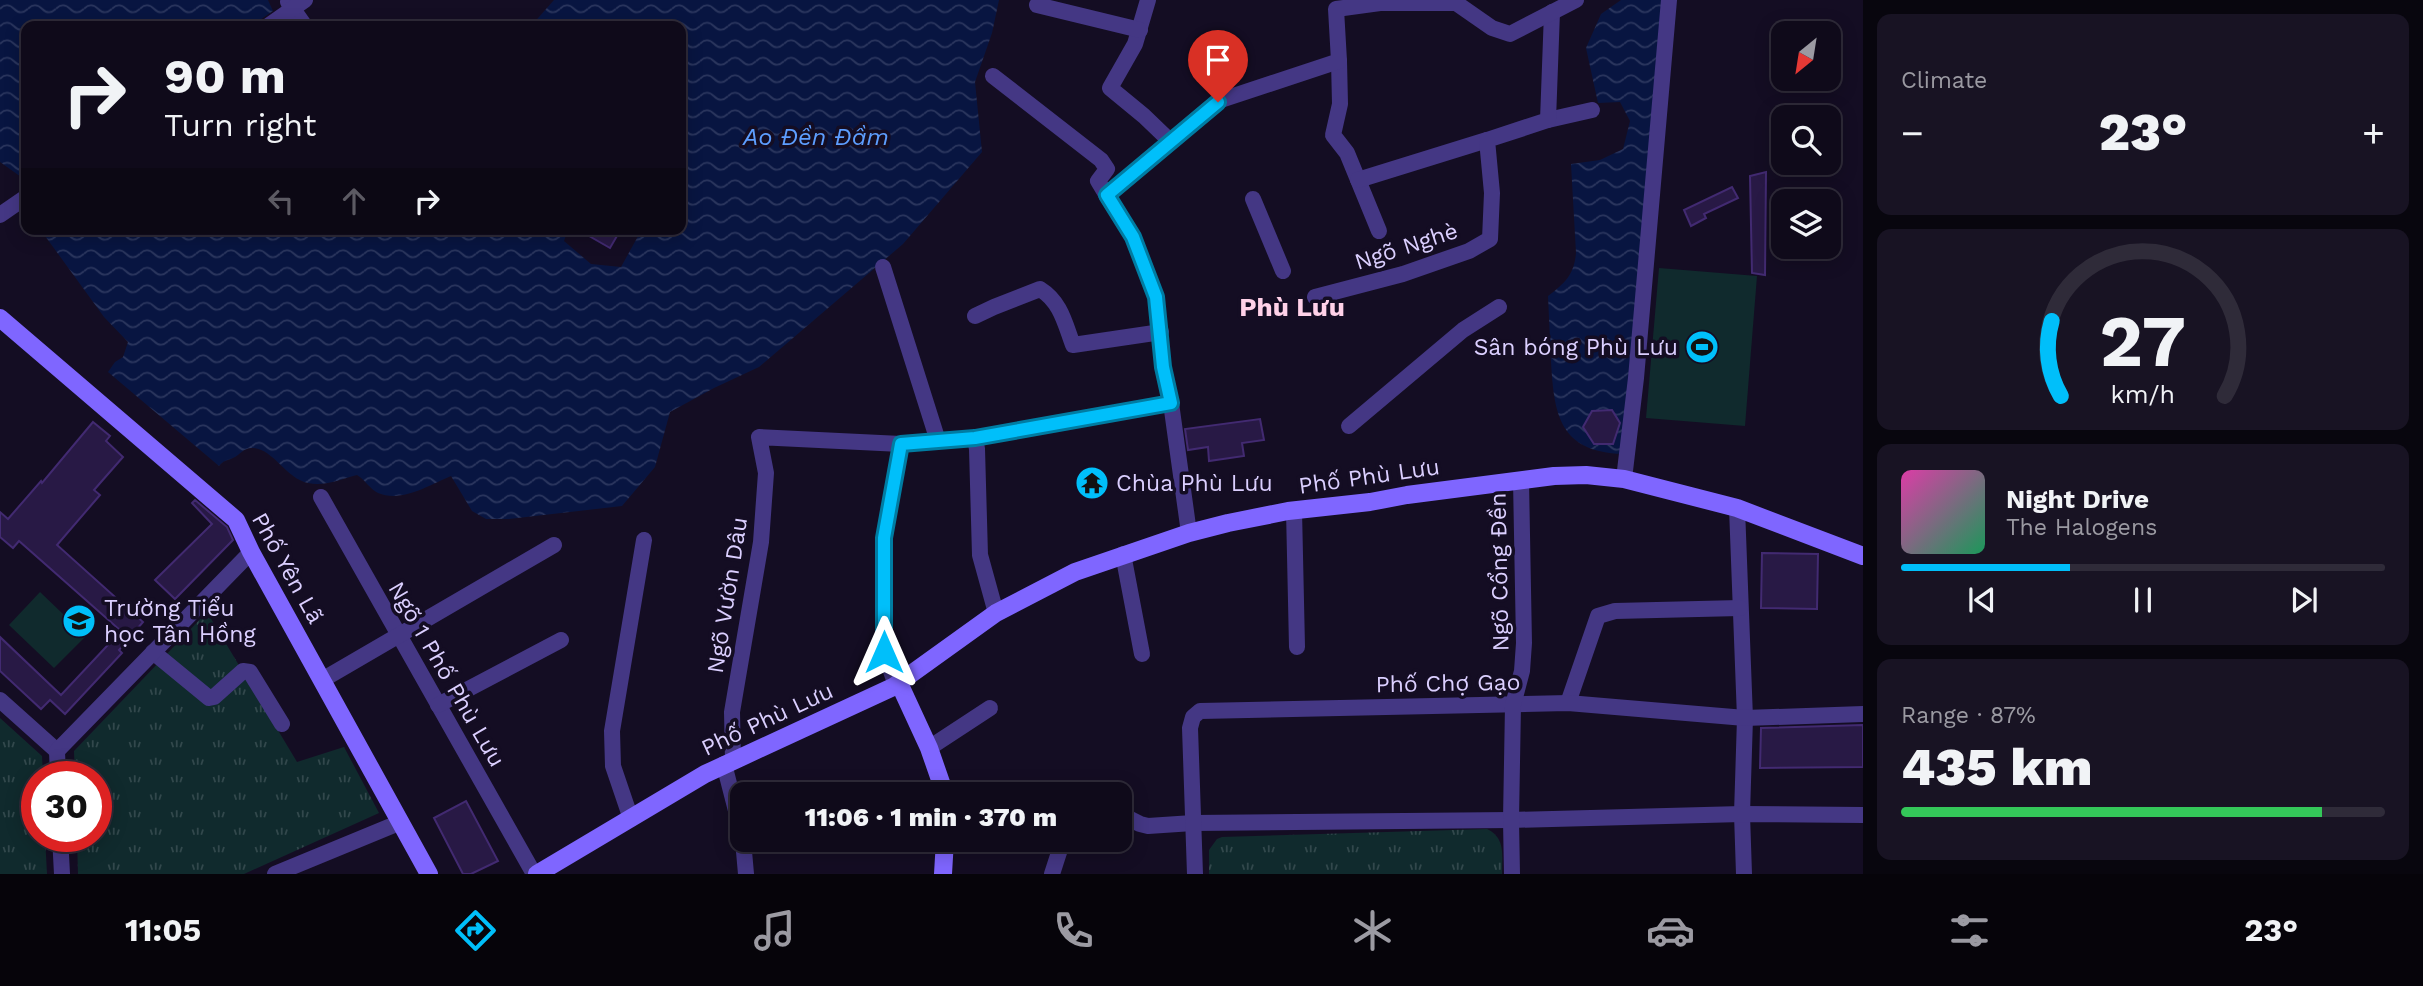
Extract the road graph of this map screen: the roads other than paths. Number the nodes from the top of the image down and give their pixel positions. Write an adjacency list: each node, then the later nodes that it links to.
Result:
1 (1148, 0): 11 (street)
2 (1576, 0): 8 (street)
3 (1669, 0): 36 (street)
4 (1457, 2): 6 (street); 8 (street)
5 (295, 3): 9 (street); 10 (street)
6 (1335, 4): 12 (street)
7 (1037, 5): 11 (street)
8 (1552, 12): 15 (street)
9 (274, 21)
10 (303, 21)
11 (1140, 30): 17 (street)
12 (1339, 61): 17 (street); 18 (street)
13 (993, 75): 19 (street)
14 (1592, 110): 15 (street)
15 (1548, 120): 16 (street)
16 (1487, 140): 18 (street); 26 (street, Ngõ Nghè)
17 (1170, 141): 19 (street)
18 (1358, 180): 23 (street)
19 (1107, 195): 30 (street)
20 (21, 200): 22 (street)
21 (1253, 200): 25 (street)
22 (0, 215)
23 (1379, 231)
24 (883, 267): 34 (street)
25 (1283, 271)
26 (1315, 297)
27 (1499, 307): 32 (street)
28 (975, 316): 30 (street)
29 (0, 317): 44 (main road, Phố Yên Lã)
30 (1161, 332): 31 (street)
31 (1171, 403): 33 (street); 41 (street)
32 (1349, 426)
33 (975, 438): 34 (street); 48 (street)
34 (938, 441): 35 (street)
35 (901, 444): 55 (street); 67 (street, Ngõ Vườn Dâu)
36 (1624, 479): 37 (main road, Phố Phù Lưu); 39 (main road, Phố Phù Lưu)
37 (1521, 480): 40 (main road, Phố Phù Lưu); 59 (street, Ngõ Cổng Đền)
38 (321, 497): 49 (street, Ngõ 1 Phố Phù Lưu)
39 (1737, 508): 46 (main road, Phố Phù Lưu); 47 (street)
40 (1294, 510): 41 (main road, Phố Phù Lưu); 51 (street)
41 (1189, 533): 45 (main road, Phố Phù Lưu)
42 (644, 540): 72 (street)
43 (554, 545): 49 (street)
44 (251, 552): 52 (street); 54 (main road, Phố Yên Lã)
45 (1123, 554): 48 (main road, Phố Phù Lưu); 53 (street)
46 (1863, 556)
47 (1740, 608): 57 (street); 62 (street)
48 (996, 613): 55 (main road, Phố Phù Lưu)
49 (399, 636): 54 (street); 58 (street, Ngõ 1 Phố Phù Lưu)
50 (561, 640): 58 (street)
51 (1297, 647)
52 (153, 652): 63 (street); 65 (street)
53 (1142, 654)
54 (322, 680): 75 (main road, Phố Yên Lã)
55 (897, 684): 64 (main road); 67 (main road, Phố Phù Lưu)
56 (0, 700): 65 (street)
57 (1568, 704): 59 (street, Phố Chợ Gạo); 62 (street, Phố Chợ Gạo)
58 (438, 705): 84 (street, Ngõ 1 Phố Phù Lưu)
59 (1513, 705): 74 (street, Ngõ Cổng Đền); 76 (street, Phố Chợ Gạo)
60 (990, 708): 64 (street)
61 (1863, 714): 62 (street, Phố Chợ Gạo)
62 (1745, 718): 70 (street)
63 (282, 724)
64 (929, 748): 69 (main road)
65 (57, 751): 66 (street)
66 (57, 761)
67 (728, 763): 68 (street, Ngõ Vườn Dâu); 72 (main road, Phố Phù Lưu)
68 (732, 782)
69 (941, 782)
70 (1742, 814): 71 (street); 74 (street); 90 (street)
71 (1863, 815)
72 (631, 819): 84 (main road, Phố Phù Lưu)
73 (1132, 820): 76 (street)
74 (1511, 820): 76 (street); 89 (street, Ngõ Cổng Đền)
75 (401, 822): 82 (street); 83 (main road, Phố Yên Lã)
76 (1193, 823): 88 (street, Phố Chợ Gạo)
77 (61, 852): 81 (street)
78 (744, 852): 85 (street)
79 (944, 852): 86 (main road)
80 (1059, 852): 87 (street)
81 (62, 874)
82 (275, 874)
83 (429, 874)
84 (536, 874)
85 (746, 874)
86 (943, 874)
87 (1052, 874)
88 (1195, 874)
89 (1512, 874)
90 (1744, 874)

